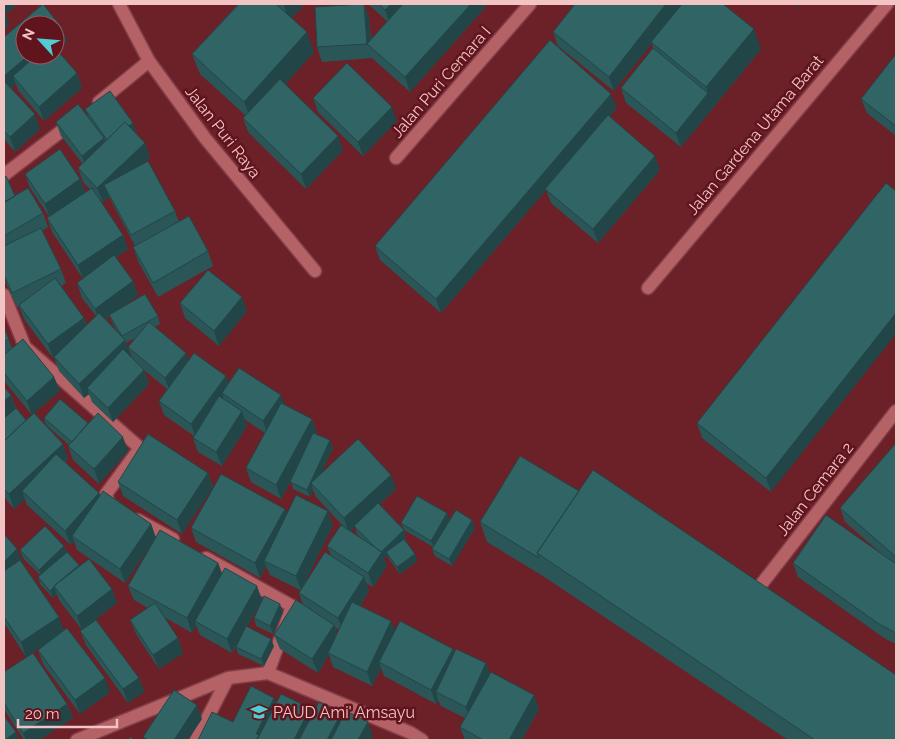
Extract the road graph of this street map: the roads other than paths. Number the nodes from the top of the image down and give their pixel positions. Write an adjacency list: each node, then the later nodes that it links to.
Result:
1 (119, 4): 4 (street, Jalan Puri Raya)
2 (530, 4): 5 (street, Jalan Puri Cemara I)
3 (887, 4): 8 (street, Jalan Gardena Utama Barat)
4 (149, 61): 6 (street); 7 (street, Jalan Puri Raya)
5 (396, 158)
6 (4, 174)
7 (315, 271)
8 (648, 288)
9 (4, 295): 12 (street)
10 (896, 411): 11 (street, Jalan Cemara 2)
11 (760, 586)
12 (268, 673): 13 (street); 14 (street)
13 (228, 678): 15 (street); 16 (street)
14 (413, 738)
15 (77, 740)
16 (196, 740)

